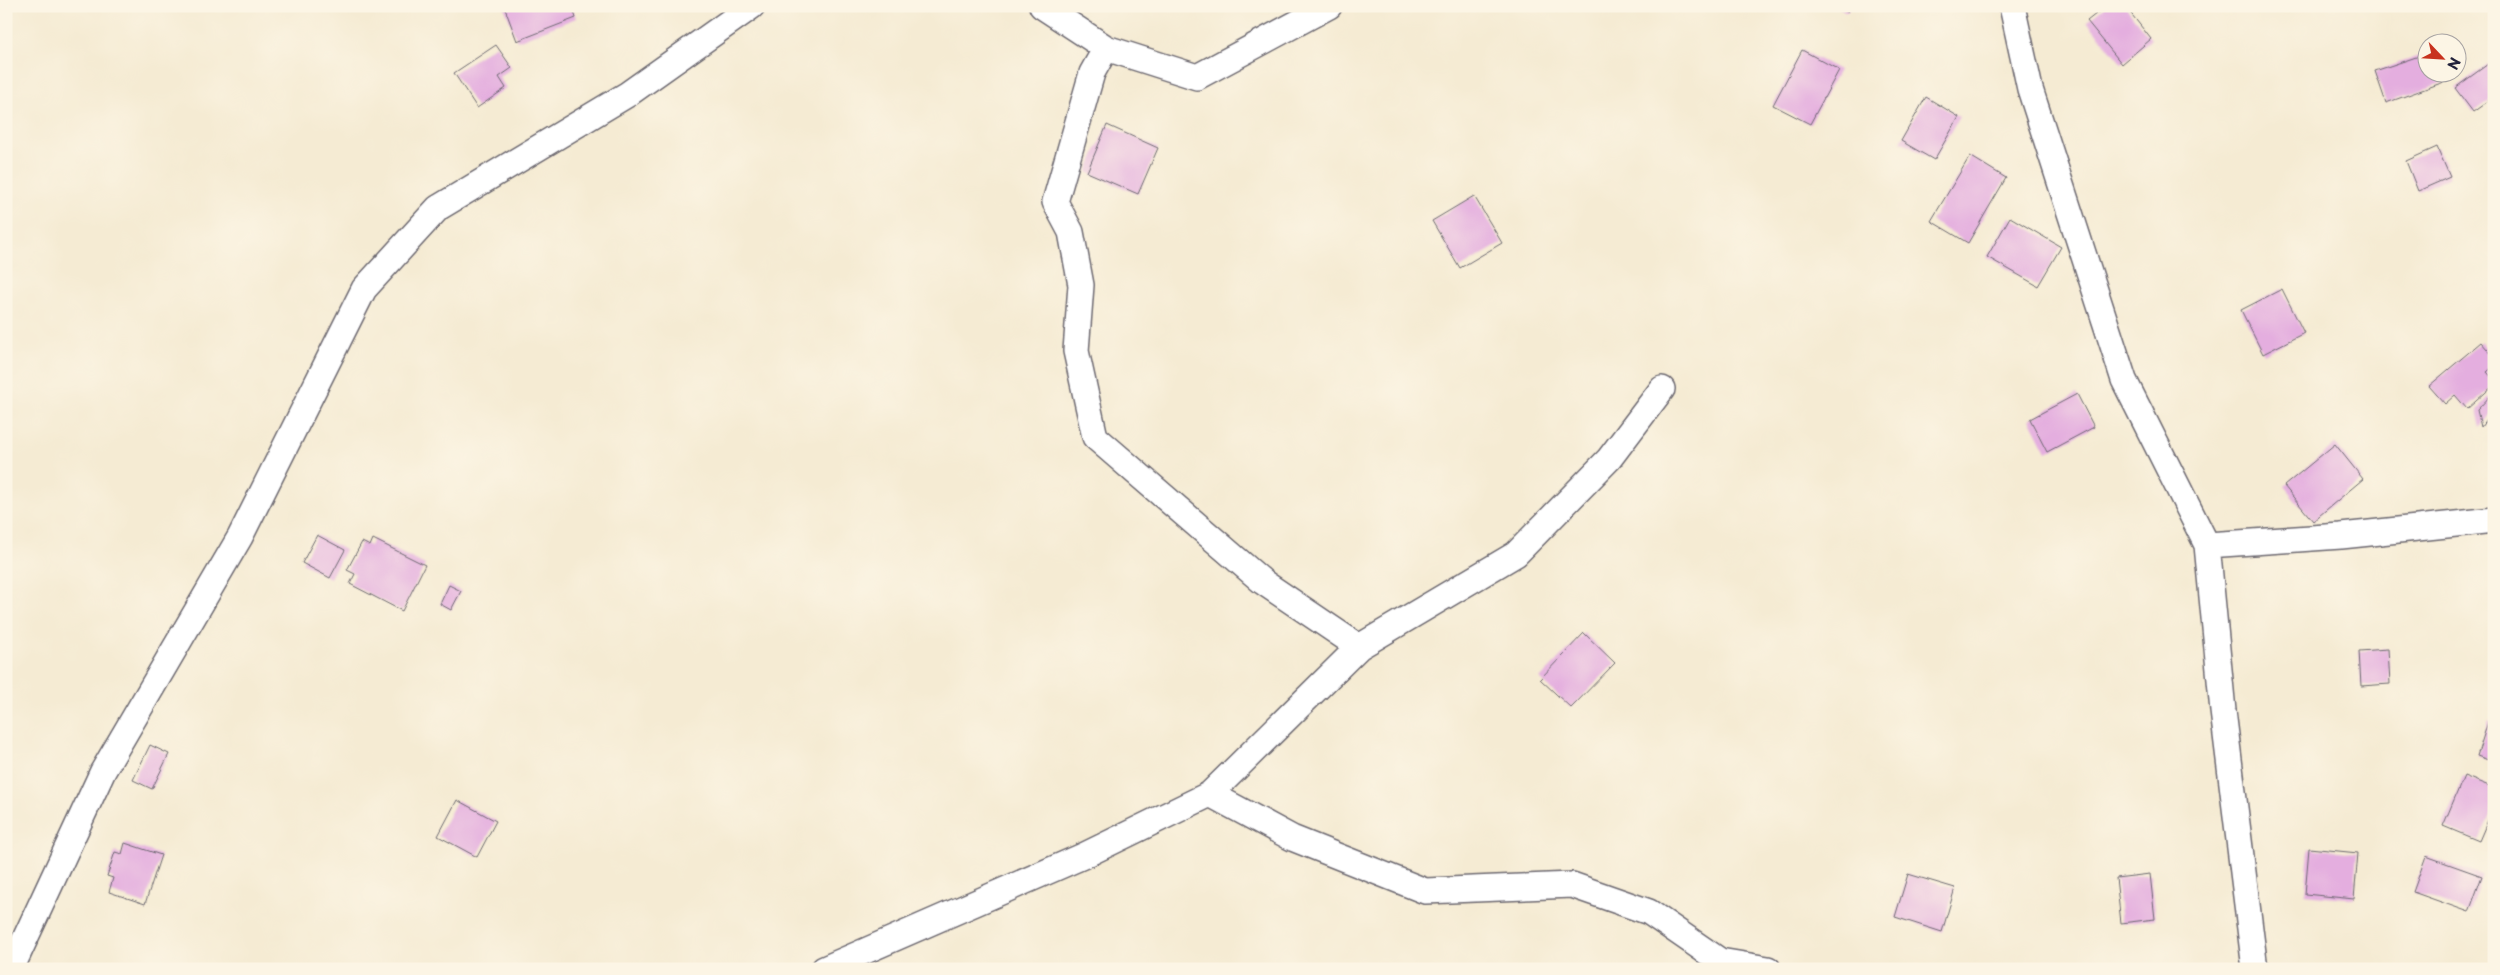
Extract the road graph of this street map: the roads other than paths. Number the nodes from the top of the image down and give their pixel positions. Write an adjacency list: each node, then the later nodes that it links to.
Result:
1 (752, 6): 11 (street)
2 (1042, 6): 5 (street)
3 (1329, 6): 5 (street)
4 (2012, 6): 8 (street)
5 (1106, 48): 9 (street)
6 (1662, 389): 9 (street)
7 (2494, 520): 8 (street)
8 (2207, 544): 14 (street)
9 (1359, 647): 10 (street)
10 (1210, 794): 12 (street); 13 (street)
11 (11, 969)
12 (824, 969)
13 (1768, 969)
14 (2255, 969)

